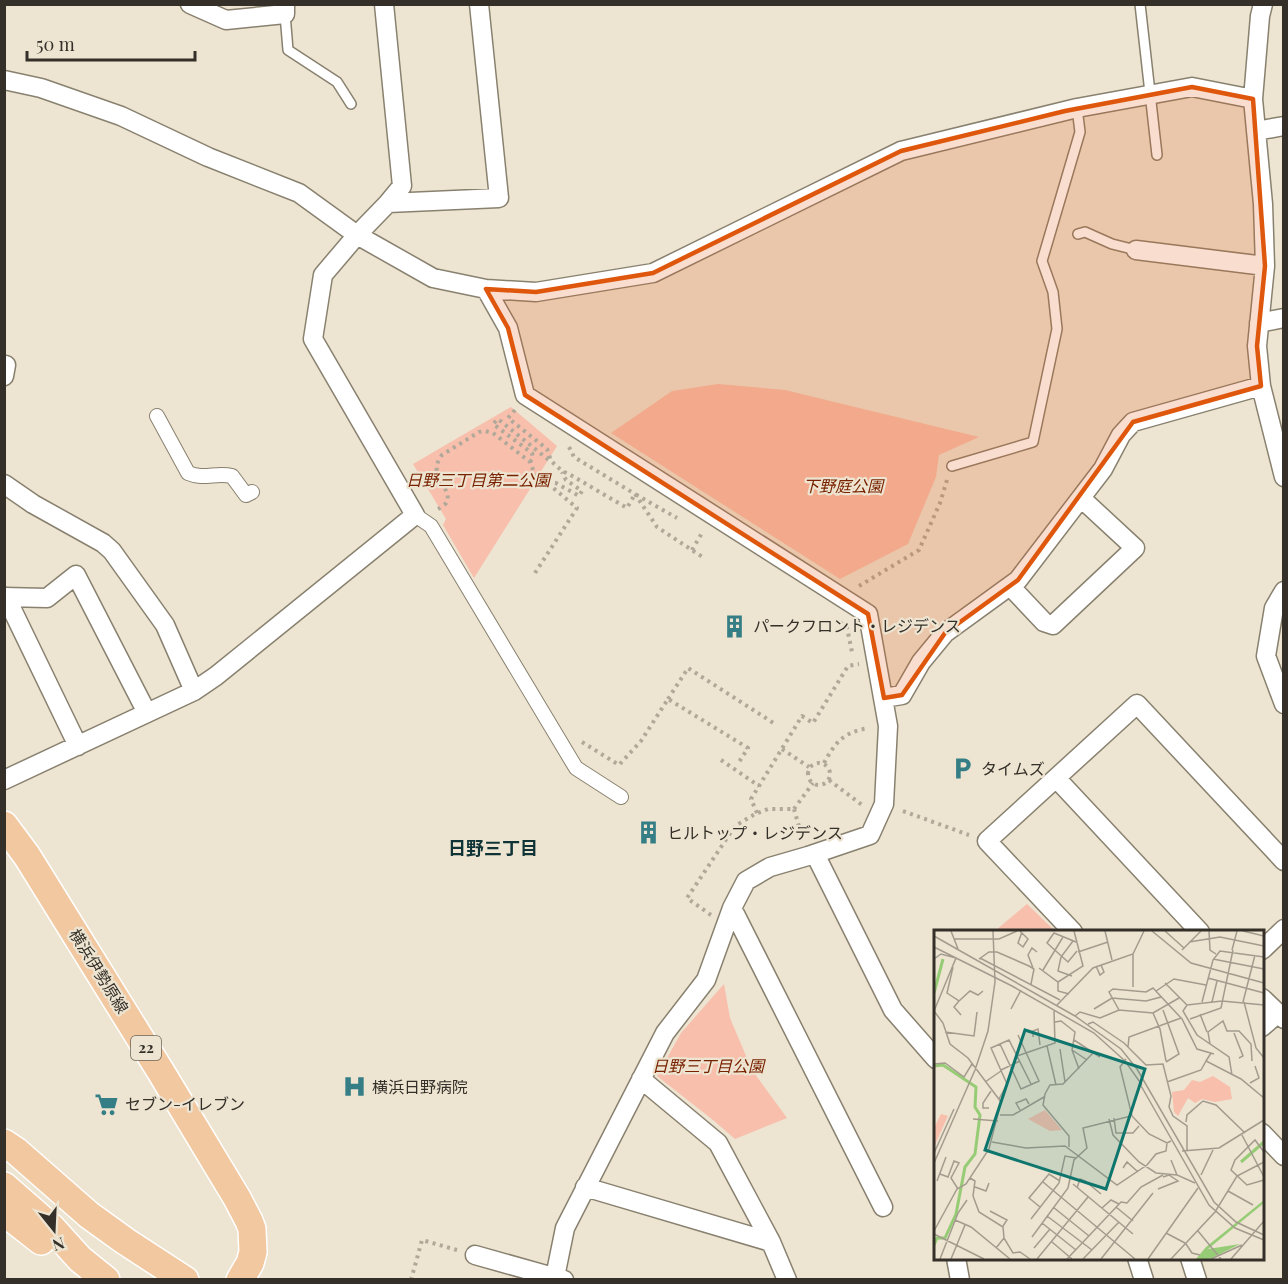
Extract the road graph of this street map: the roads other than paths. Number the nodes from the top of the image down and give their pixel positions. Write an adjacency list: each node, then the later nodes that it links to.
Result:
1 (190, 4): 6 (street)
2 (384, 4): 15 (street)
3 (479, 4): 15 (street)
4 (1140, 4): 8 (lane)
5 (1263, 4): 9 (street)
6 (285, 9): 10 (lane)
7 (4, 80): 17 (street)
8 (1150, 95): 9 (street); 11 (street); 14 (lane)
9 (1253, 99): 13 (street)
10 (351, 104)
11 (1077, 108): 20 (street); 25 (lane)
12 (1284, 126): 13 (street)
13 (1256, 130): 19 (street)
14 (1157, 155)
15 (388, 203): 17 (street)
16 (1078, 234): 18 (lane)
17 (357, 235): 20 (street); 30 (street)
18 (1136, 250): 19 (street)
19 (1265, 266): 22 (street)
20 (486, 289): 35 (street)
21 (1284, 318): 22 (street)
22 (1259, 323): 23 (street)
23 (1261, 386): 26 (street); 29 (street)
24 (157, 416): 28 (street)
25 (952, 466)
26 (1284, 477)
27 (4, 484): 34 (street)
28 (252, 492)
29 (1081, 498): 31 (street); 31 (street)
30 (418, 517): 34 (street); 41 (street)
31 (1010, 586): 35 (street)
32 (1284, 591): 36 (street)
33 (5, 597): 37 (street); 38 (street)
34 (194, 691): 37 (street)
35 (884, 698): 43 (street)
36 (1284, 704)
37 (147, 714): 38 (street)
38 (78, 746): 40 (street)
39 (1056, 778): 44 (street); 47 (street); 48 (street)
40 (4, 780)
41 (621, 796)
42 (4, 825): 71 (main road, 横浜伊勢原線 / 22)
43 (812, 855): 45 (street); 53 (street)
44 (1284, 861)
45 (729, 916): 54 (street); 60 (street)
46 (1284, 929): 49 (street)
47 (1071, 930)
48 (1198, 930)
49 (1264, 949)
50 (1264, 999): 51 (street)
51 (1280, 1017): 52 (street)
52 (1264, 1026)
53 (934, 1057)
54 (641, 1079): 59 (street); 62 (street)
55 (1264, 1134): 57 (street)
56 (8, 1143): 70 (main road)
57 (1284, 1156)
58 (4, 1186): 64 (main road)
59 (585, 1187): 62 (street); 68 (street)
60 (882, 1207)
61 (4, 1212): 64 (main road)
62 (771, 1242): 72 (street)
63 (475, 1255): 68 (street)
64 (80, 1259): 69 (main road)
65 (956, 1260): 73 (street)
66 (1138, 1260): 74 (street)
67 (1191, 1260): 75 (street)
68 (560, 1278)
69 (106, 1280)
70 (185, 1280)
71 (240, 1280)
72 (787, 1280)
73 (960, 1280)
74 (1144, 1280)
75 (1197, 1280)

